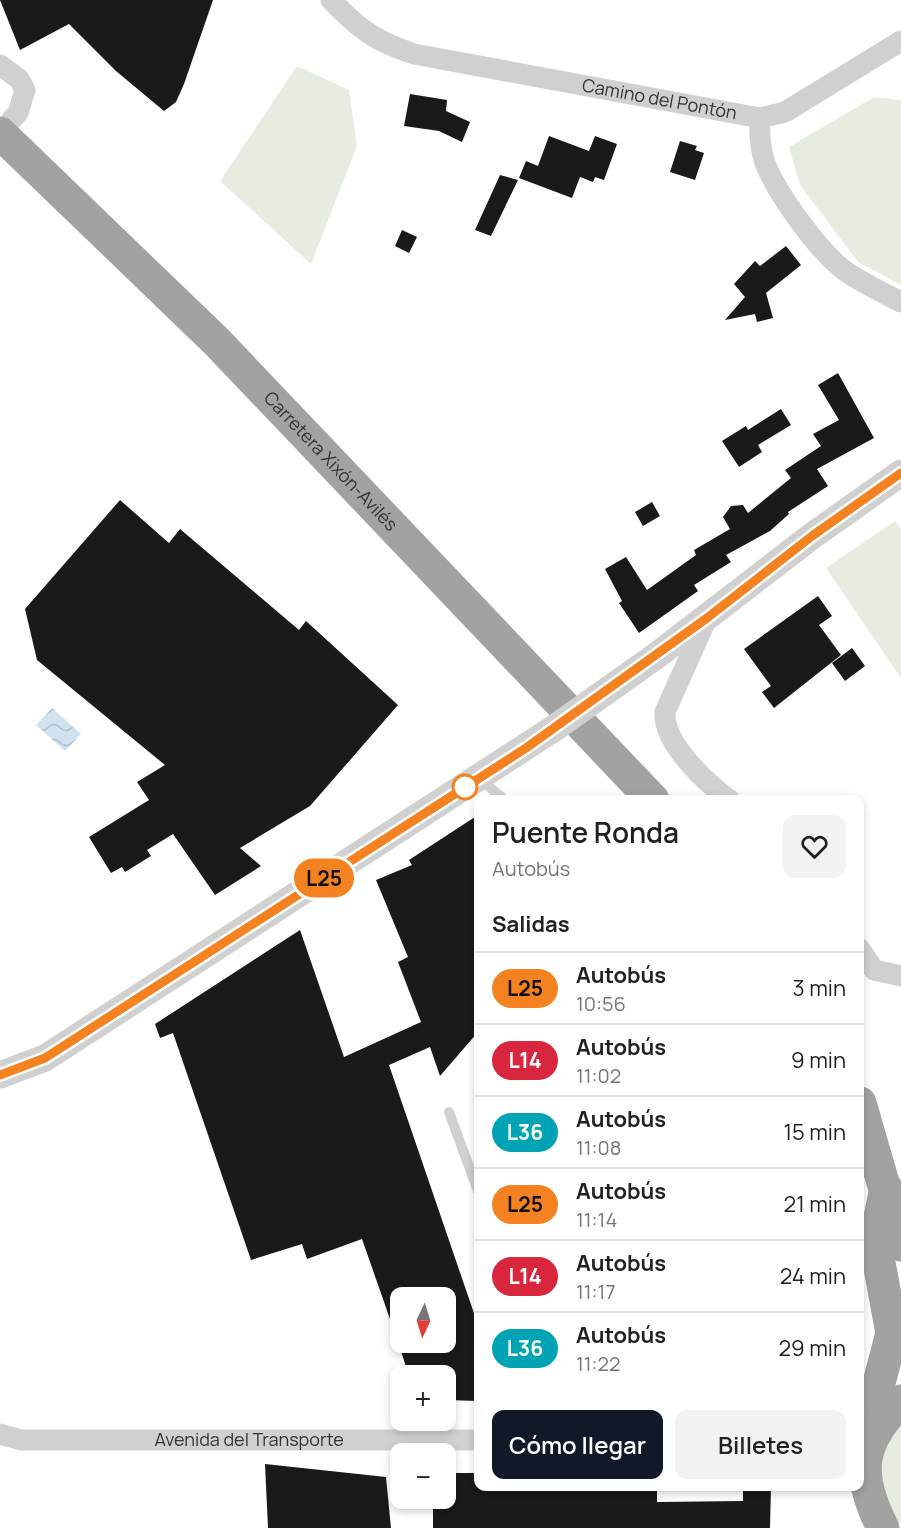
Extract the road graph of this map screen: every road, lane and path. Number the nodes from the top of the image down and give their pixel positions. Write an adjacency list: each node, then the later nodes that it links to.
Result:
1 (331, 0): 4 (street, Camino del Pontón)
2 (901, 41): 4 (street)
3 (0, 65): 5 (street)
4 (760, 118): 6 (street, Camino del Pontón)
5 (6, 126): 11 (highway, Carretera Xixón-Avilés)
6 (901, 302)
7 (901, 473): 8 (street)
8 (707, 618): 9 (street, bridge); 12 (street)
9 (479, 778): 10 (lane); 15 (street)
10 (500, 795)
11 (648, 795)
12 (724, 795)
13 (864, 956): 14 (street)
14 (901, 976)
15 (0, 1075)
16 (449, 1112): 18 (lane)
17 (864, 1116): 19 (highway)
18 (474, 1180)
19 (886, 1188): 20 (highway); 21 (highway)
20 (901, 1245)
21 (875, 1415): 26 (highway)
22 (0, 1434): 23 (street)
23 (21, 1440): 24 (street, Avenida del Transporte); 25 (street)
24 (474, 1440)
25 (0, 1446)
26 (870, 1504)

